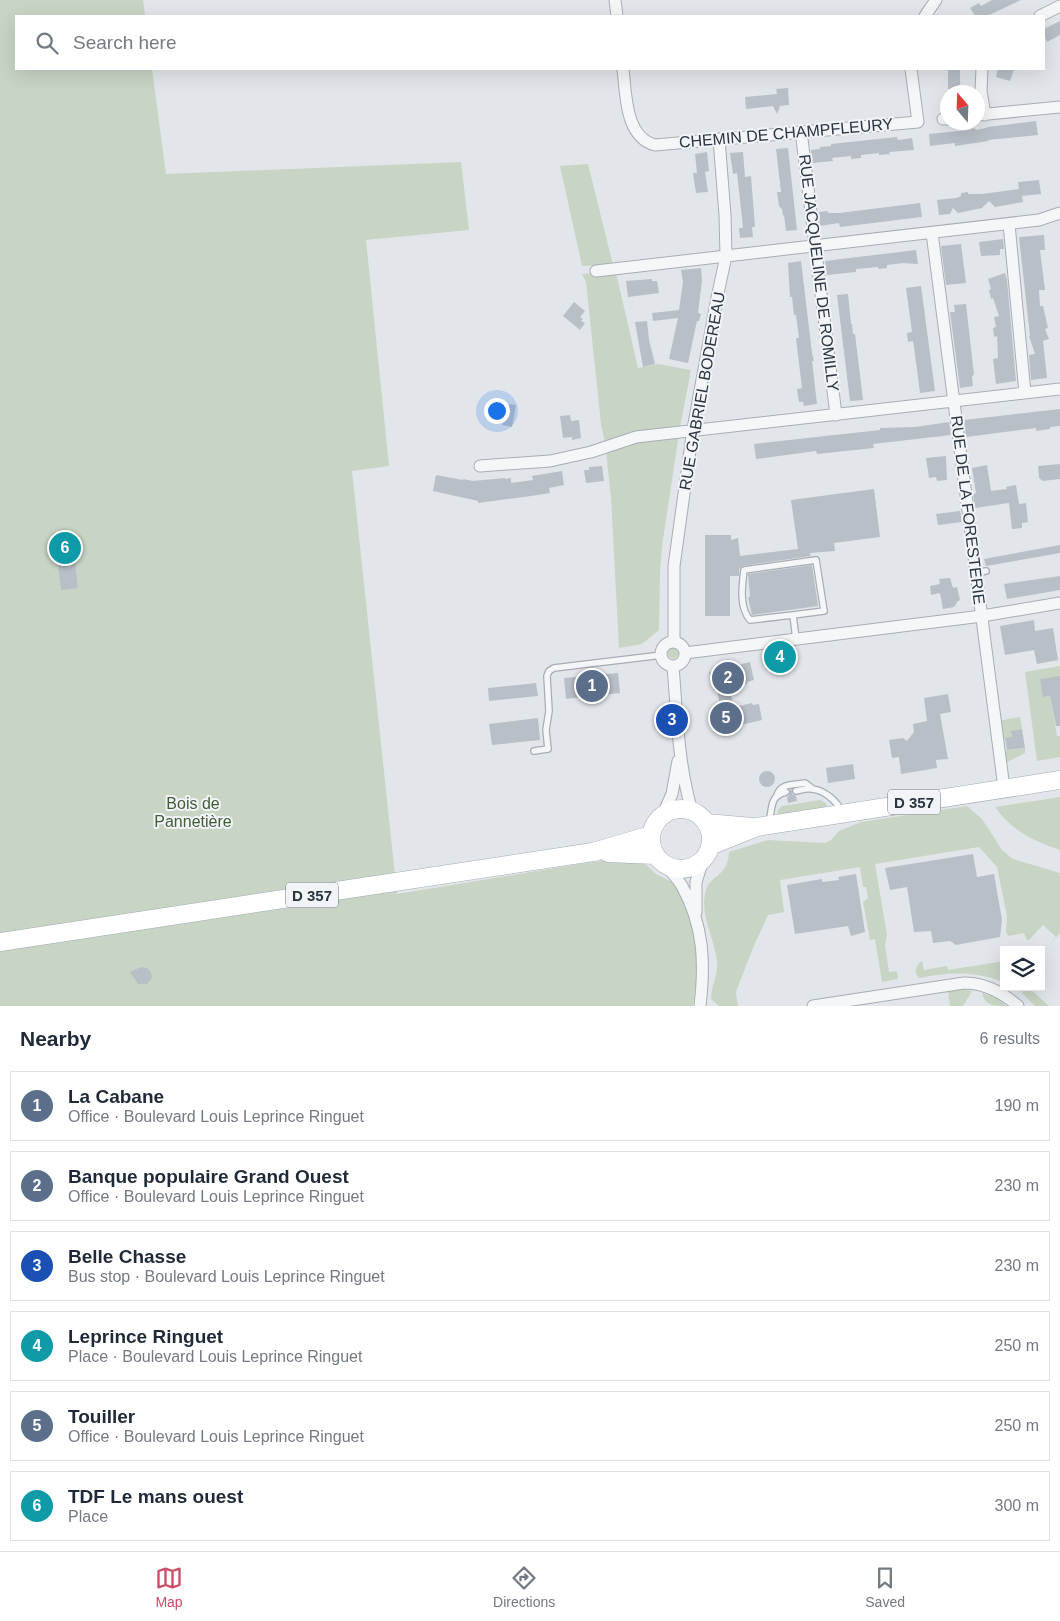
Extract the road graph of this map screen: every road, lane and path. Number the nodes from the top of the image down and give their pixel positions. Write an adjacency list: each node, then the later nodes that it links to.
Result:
1 (615, 0): 4 (street)
2 (936, 0): 5 (street)
3 (1060, 6): 6 (street)
4 (617, 15)
5 (926, 15)
6 (1042, 15)
7 (623, 70): 14 (street, CHEMIN DE CHAMPFLEURY)
8 (911, 70): 13 (street, CHEMIN DE CHAMPFLEURY)
9 (982, 70): 10 (street)
10 (981, 85)
11 (1060, 107): 12 (street)
12 (985, 115)
13 (801, 131): 14 (street, CHEMIN DE CHAMPFLEURY); 18 (street, RUE JACQUELINE DE ROMILLY)
14 (719, 140): 19 (street, RUE GABRIEL BODEREAU)
15 (1060, 213): 16 (street)
16 (1009, 224): 17 (street); 22 (street)
17 (932, 233): 18 (street); 23 (street, RUE DE LA FORESTERIE)
18 (815, 246): 19 (street); 24 (street, RUE JACQUELINE DE ROMILLY)
19 (726, 256): 20 (street); 25 (street, RUE GABRIEL BODEREAU)
20 (596, 271)
21 (1060, 389): 22 (street)
22 (1026, 393): 23 (street)
23 (954, 401): 24 (street); 29 (street, RUE DE LA FORESTERIE)
24 (836, 415): 25 (street)
25 (693, 429): 26 (street); 31 (street, RUE GABRIEL BODEREAU)
26 (480, 466)
27 (1060, 603): 29 (street)
28 (793, 615): 28 (lane); 30 (lane)
29 (982, 616): 30 (street); 38 (street, RUE DE LA FORESTERIE)
30 (796, 639): 32 (street)
31 (674, 642): 32 (street); 33 (street)
32 (685, 652): 34 (street)
33 (662, 655): 34 (street); 35 (lane)
34 (673, 666): 36 (street)
35 (534, 751)
36 (680, 752): 43 (street); 44 (street)
37 (1060, 780): 38 (main road, D 357)
38 (1004, 788): 45 (main road, D 357)
39 (813, 789): 40 (lane); 42 (lane); 45 (lane)
40 (796, 791)
41 (786, 792): 42 (lane)
42 (777, 795): 47 (lane)
43 (692, 811): 44 (main road); 46 (main road)
44 (663, 814): 48 (main road)
45 (843, 814): 47 (main road, D 357)
46 (707, 823): 47 (main road, D 357); 50 (main road)
47 (762, 826): 50 (main road, D 357)
48 (651, 835): 49 (main road, D 357); 51 (main road)
49 (593, 852): 51 (main road, D 357); 53 (main road, D 357)
50 (706, 853): 51 (main road); 52 (street)
51 (660, 860): 52 (street)
52 (696, 916): 54 (street)
53 (0, 942)
54 (700, 1006)
55 (813, 1006): 56 (street)
56 (1018, 1006)

